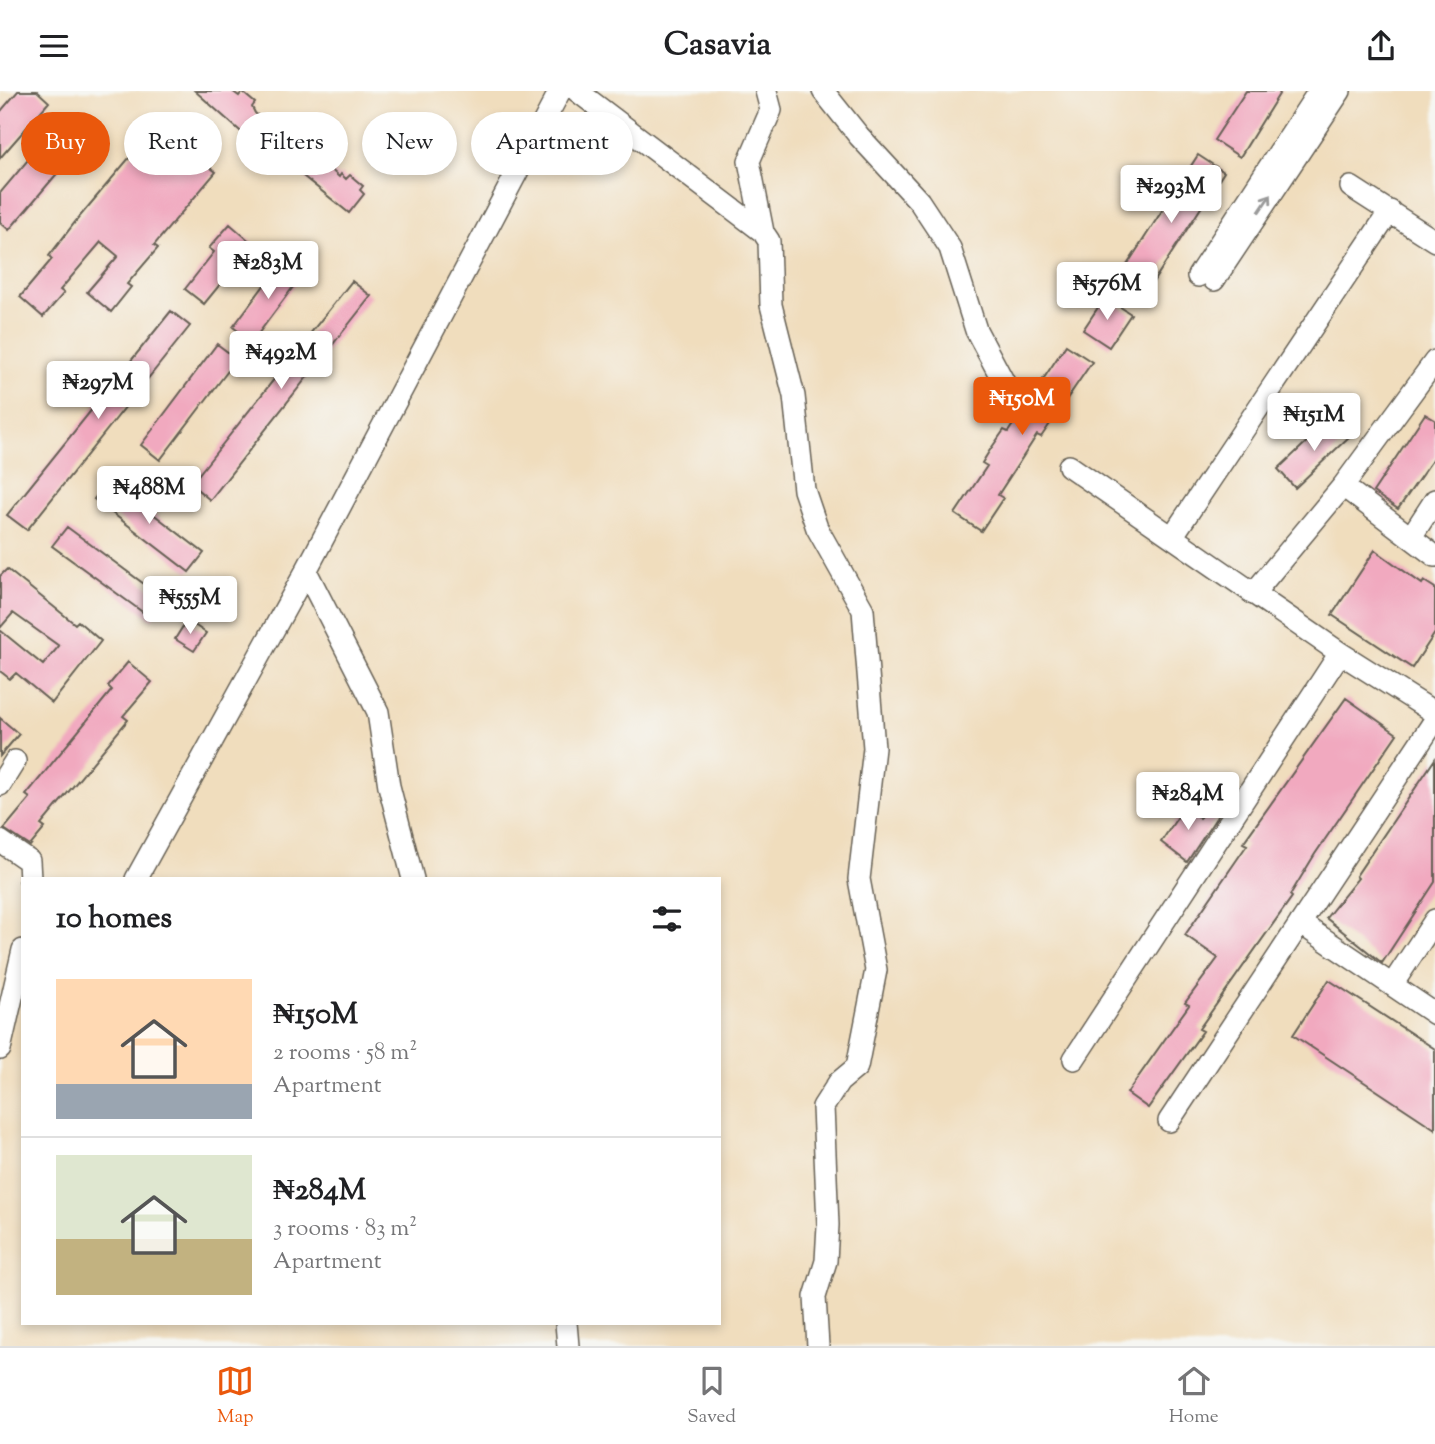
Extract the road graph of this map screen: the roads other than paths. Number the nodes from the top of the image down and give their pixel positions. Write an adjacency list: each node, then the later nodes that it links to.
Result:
1 (560, 91): 19 (street)
2 (577, 91): 9 (street)
3 (766, 91): 9 (street)
4 (823, 91): 12 (street)
5 (1319, 91): 6 (street, one-way to 6)
6 (1340, 91)
7 (1350, 187): 8 (street)
8 (1390, 211): 10 (street); 16 (street)
9 (763, 232): 40 (street)
10 (1435, 241)
11 (1435, 361): 14 (street)
12 (1009, 392)
13 (1069, 465): 16 (street)
14 (1343, 486): 17 (street); 20 (street)
15 (1435, 500): 17 (street)
16 (1171, 537): 20 (street)
17 (1410, 537): 18 (street)
18 (1435, 556)
19 (306, 571): 28 (street); 29 (street)
20 (1253, 594): 21 (street)
21 (1340, 653): 22 (street); 36 (street)
22 (1435, 713)
23 (1435, 720): 31 (street)
24 (15, 761): 25 (street)
25 (0, 785)
26 (0, 841): 27 (street)
27 (30, 877)
28 (137, 877)
29 (412, 877)
30 (1435, 920): 33 (street)
31 (1300, 923): 33 (street); 37 (street)
32 (21, 959): 35 (street)
33 (1392, 985): 34 (street)
34 (1435, 1014)
35 (21, 1028)
36 (1074, 1059)
37 (1168, 1121)
38 (566, 1325): 39 (street)
39 (568, 1346)
40 (818, 1346)

